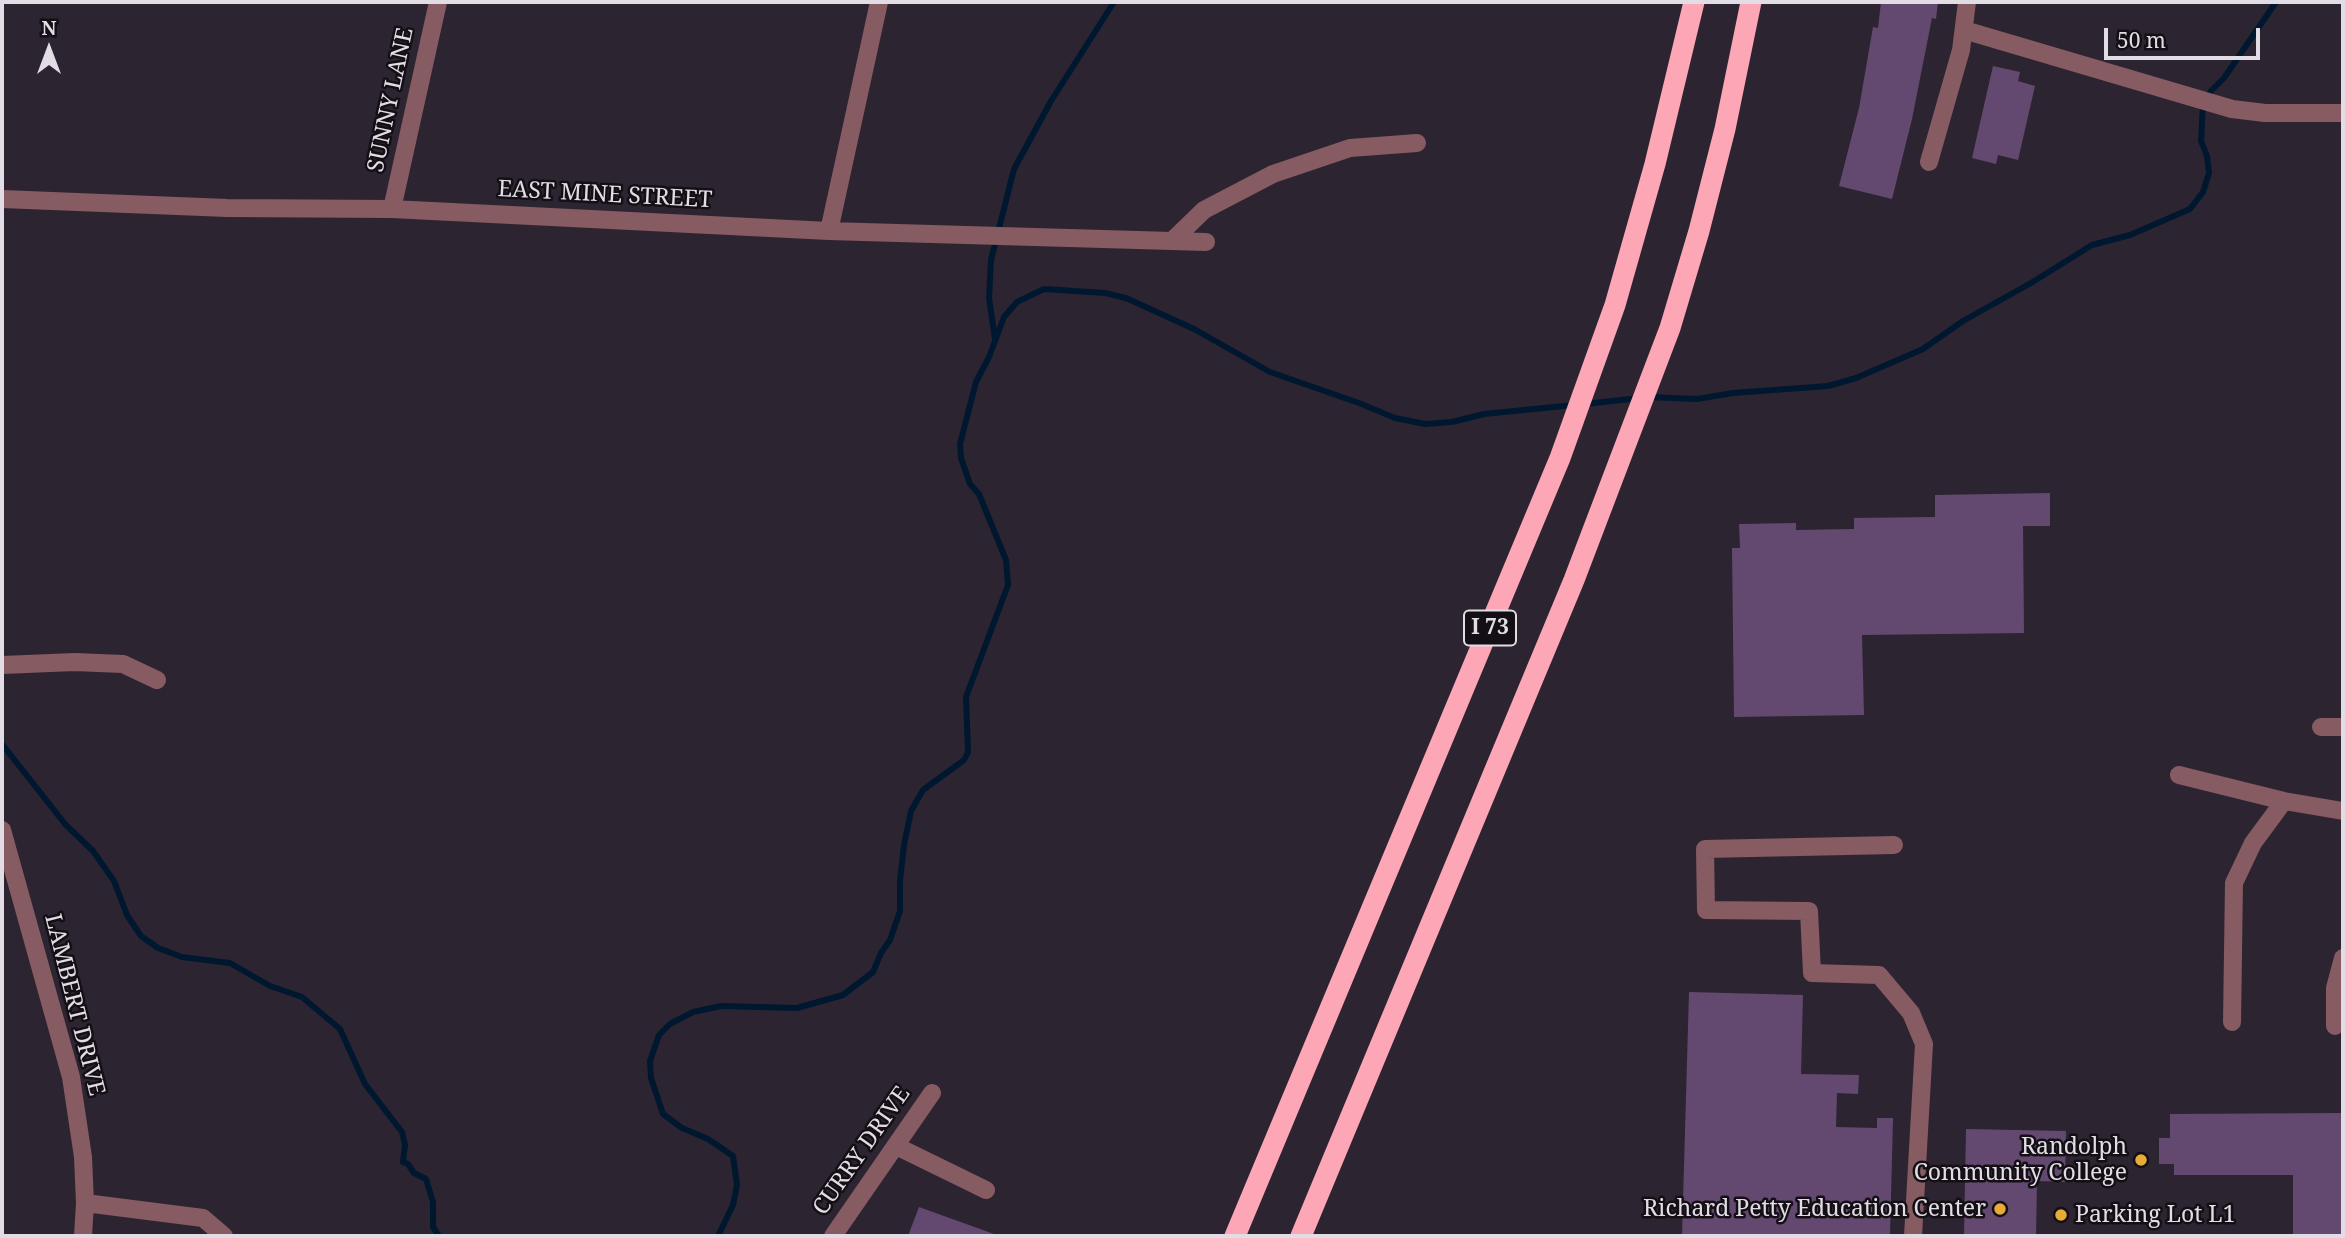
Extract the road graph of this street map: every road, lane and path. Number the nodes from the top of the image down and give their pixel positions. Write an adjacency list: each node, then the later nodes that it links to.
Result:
1 (438, 2): 11 (street, SUNNY LANE)
2 (879, 2): 12 (street)
3 (1694, 2): 34 (highway, I 73)
4 (1751, 2): 35 (highway, I 73)
5 (1967, 2): 6 (street)
6 (1964, 30): 7 (street); 9 (street)
7 (2343, 113)
8 (1417, 143): 13 (street)
9 (1929, 162)
10 (2, 199): 11 (street, EAST MINE STREET)
11 (392, 209): 12 (street, EAST MINE STREET)
12 (829, 231): 13 (street, EAST MINE STREET)
13 (1172, 241): 14 (street, EAST MINE STREET)
14 (1206, 242)
15 (2, 665): 16 (street)
16 (157, 680)
17 (2321, 727): 18 (street)
18 (2343, 727)
19 (2179, 775): 20 (street)
20 (2284, 802): 21 (street); 25 (street)
21 (2343, 811)
22 (2, 830): 30 (street, LAMBERT DRIVE)
23 (1894, 845): 36 (street)
24 (2343, 958): 26 (street)
25 (2232, 1022)
26 (2335, 1026)
27 (932, 1093): 28 (street, CURRY DRIVE)
28 (895, 1146): 29 (street); 33 (street, CURRY DRIVE)
29 (986, 1190)
30 (85, 1203): 31 (street, LAMBERT DRIVE); 32 (street)
31 (83, 1236)
32 (224, 1236)
33 (833, 1236)
34 (1235, 1236)
35 (1301, 1236)
36 (1913, 1236)

